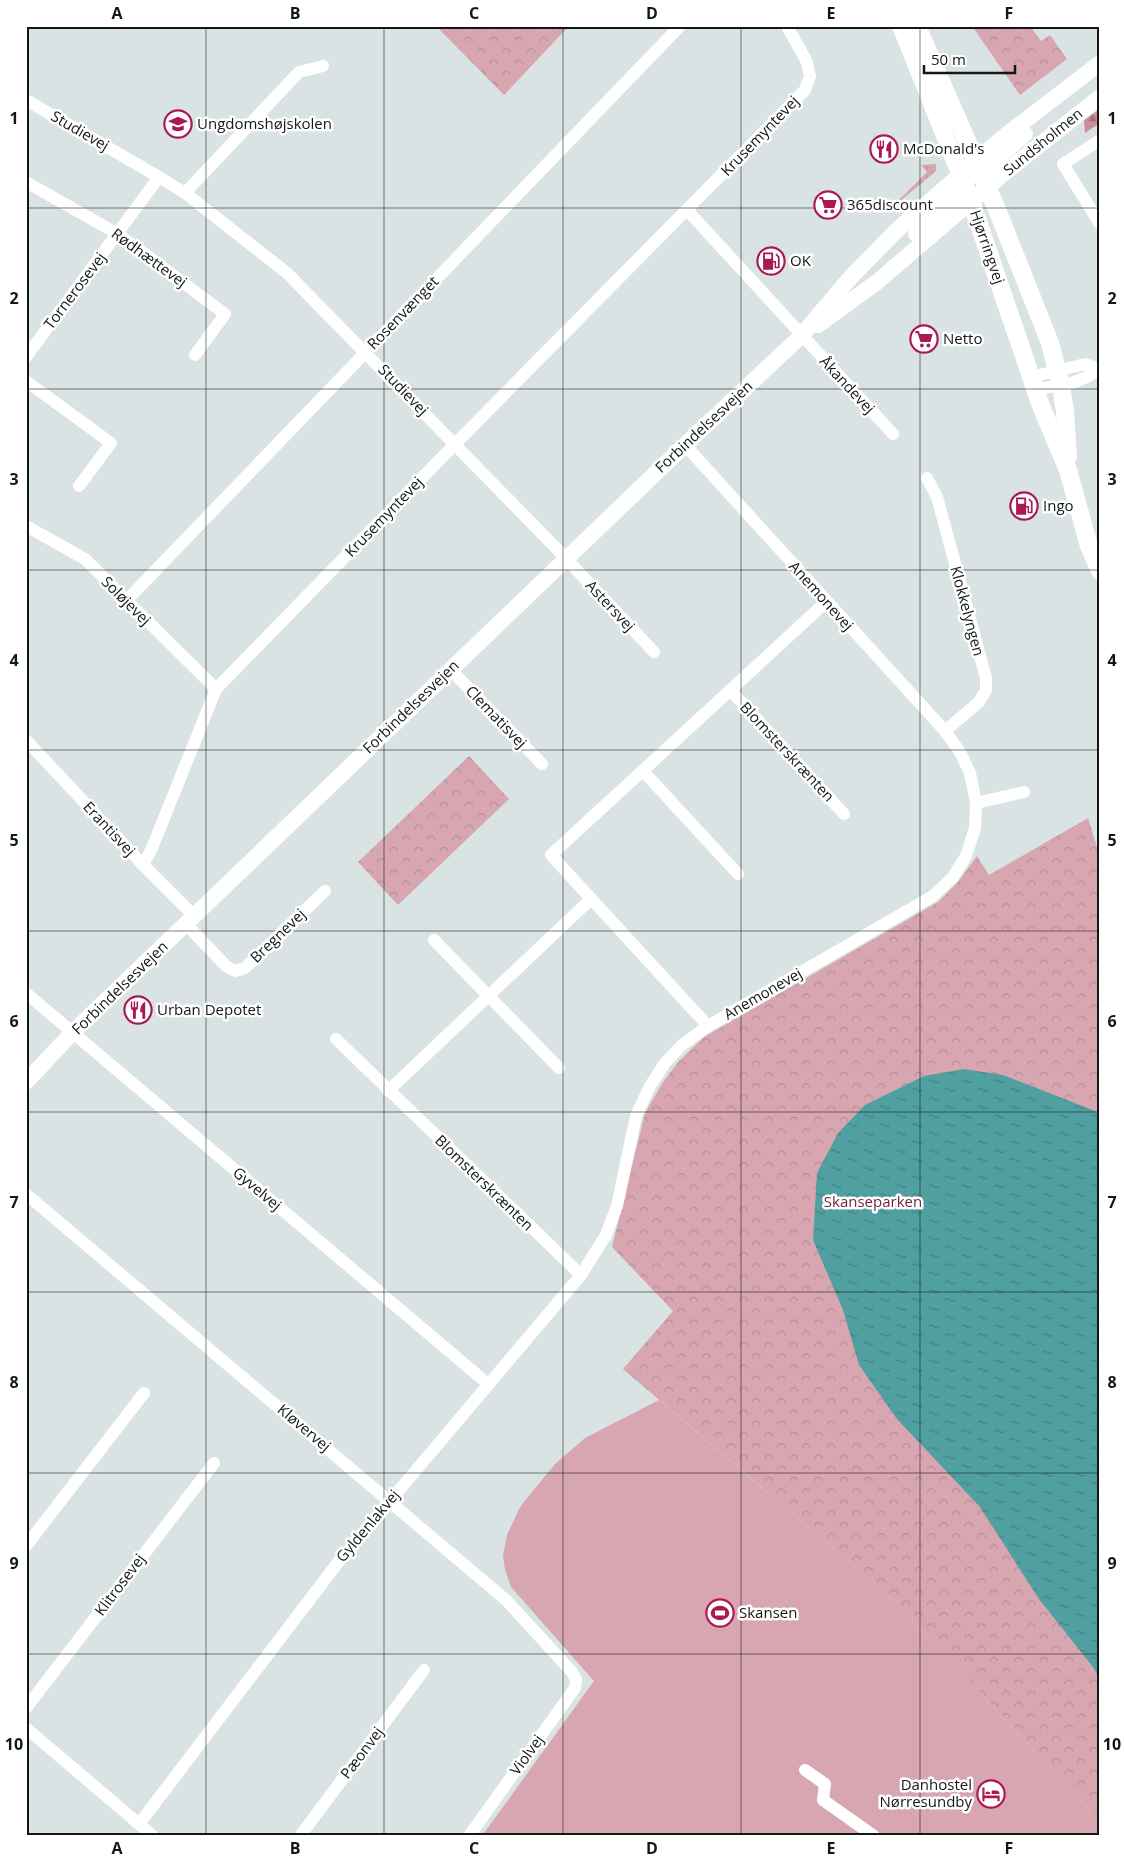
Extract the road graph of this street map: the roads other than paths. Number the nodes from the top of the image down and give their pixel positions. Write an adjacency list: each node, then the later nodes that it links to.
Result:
1 (680, 26): 21 (street, Rosenvænget)
2 (788, 26): 15 (street, Krusemyntevej)
3 (901, 26): 12 (main road, Hjørringvej)
4 (917, 26): 12 (main road, Hjørringvej)
5 (1100, 63): 12 (street, Sundsholmen)
6 (323, 66): 14 (street)
7 (1100, 68): 12 (street)
8 (1100, 96): 12 (street, Sundsholmen)
9 (26, 100): 11 (street, Studievej)
10 (1100, 140): 16 (street)
11 (160, 176): 14 (street, Studievej); 17 (street, Tornerosevej)
12 (973, 181): 18 (street, Forbindelsesvejen); 19 (street, Forbindelsesvejen); 25 (main road, Hjørringvej); 27 (main road, Hjørringvej)
13 (26, 182): 17 (street, Rødhættevej)
14 (185, 193): 21 (street, Studievej)
15 (687, 210): 20 (street); 29 (street, Krusemyntevej)
16 (1100, 224)
17 (118, 234): 22 (street, Rødhættevej); 23 (street, Tornerosevej)
18 (850, 278): 19 (street); 20 (street, Forbindelsesvejen)
19 (871, 287): 20 (street, Forbindelsesvejen)
20 (801, 336): 28 (street, Åkandevej); 30 (street, Forbindelsesvejen)
21 (366, 352): 29 (street, Studievej); 37 (street, Rosenvænget)
22 (195, 355)
23 (26, 357)
24 (1100, 369): 25 (street)
25 (1059, 378): 27 (street); 31 (main road, Hjørringvej)
26 (26, 381): 33 (street)
27 (1033, 383): 31 (main road, Hjørringvej)
28 (893, 434)
29 (455, 444): 35 (street, Studievej); 41 (street, Krusemyntevej)
30 (685, 445): 35 (street, Forbindelsesvejen); 38 (street, Anemonevej)
31 (1068, 470): 36 (main road, Hjørringvej)
32 (927, 478): 43 (street, Klokkelyngen)
33 (79, 486)
34 (26, 526): 37 (street, Soløjevej)
35 (566, 559): 39 (street, Astersvej); 40 (street, Forbindelsesvejen)
36 (1100, 571)
37 (126, 601): 41 (street, Soløjevej)
38 (826, 602): 42 (street, Blomsterskrænten); 43 (street, Anemonevej)
39 (654, 652)
40 (450, 669): 45 (street, Clematisvej); 54 (street, Forbindelsesvejen)
41 (216, 689): 50 (street, Krusemyntevej)
42 (730, 690): 46 (street, Blomsterskrænten); 49 (street, Blomsterskrænten)
43 (945, 731): 48 (street, Anemonevej)
44 (26, 740): 50 (street, Erantisvej)
45 (542, 764)
46 (643, 771): 51 (street); 53 (street, Blomsterskrænten)
47 (1024, 792): 48 (street)
48 (976, 803): 58 (street, Anemonevej)
49 (844, 814)
50 (143, 865): 54 (street, Erantisvej)
51 (738, 874)
52 (324, 891): 54 (street, Bregnevej)
53 (591, 900): 57 (street); 58 (street, Blomsterskrænten)
54 (190, 920): 59 (street, Forbindelsesvejen)
55 (434, 940): 57 (street)
56 (26, 993): 59 (street, Gyvelvej)
57 (489, 995): 61 (street); 63 (street)
58 (708, 1026): 65 (street, Anemonevej)
59 (72, 1033): 62 (street, Forbindelsesvejen); 67 (street, Gyvelvej)
60 (336, 1039): 63 (street, Blomsterskrænten)
61 (560, 1068)
62 (26, 1082)
63 (388, 1091): 66 (street, Blomsterskrænten)
64 (26, 1194): 70 (street, Kløvervej)
65 (606, 1235): 66 (street, Gyldenlakvej)
66 (581, 1275): 67 (street, Gyldenlakvej)
67 (488, 1384): 70 (street, Gyldenlakvej)
68 (144, 1393): 71 (street)
69 (214, 1463): 74 (street, Klitrosevej)
70 (389, 1501): 73 (street, Kløvervej); 77 (street, Gyldenlakvej)
71 (26, 1546)
72 (424, 1670): 79 (street, Pæonvej)
73 (572, 1672): 80 (street, Violvej)
74 (26, 1708)
75 (26, 1728): 77 (street)
76 (805, 1770): 81 (street)
77 (139, 1824): 78 (street)
78 (153, 1836)
79 (300, 1836)
80 (469, 1836)
81 (874, 1836)

